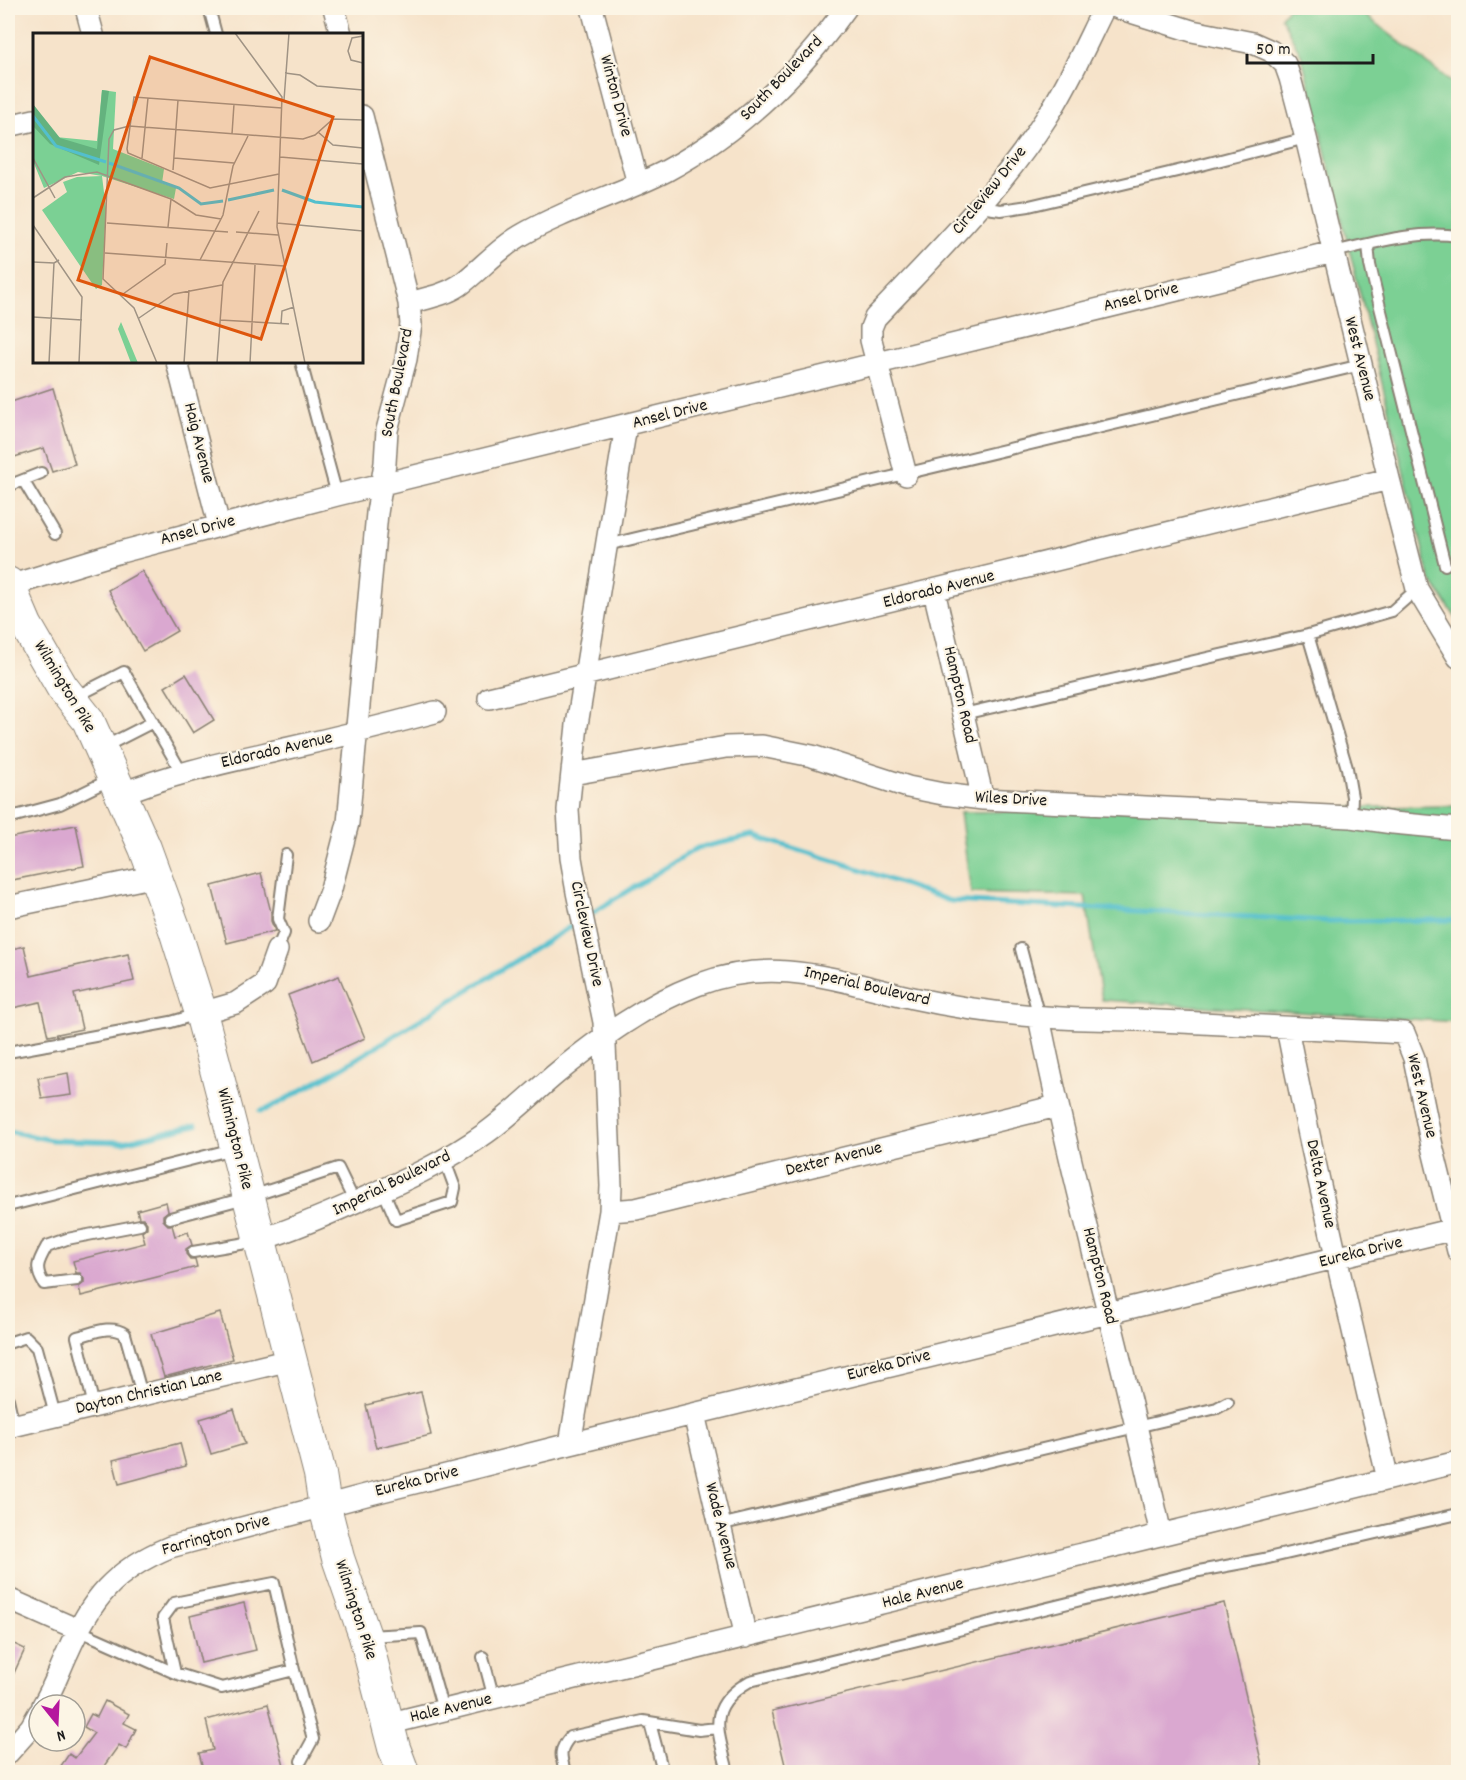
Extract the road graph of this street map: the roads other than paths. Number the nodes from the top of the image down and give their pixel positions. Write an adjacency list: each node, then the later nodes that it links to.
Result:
1 (86, 8): 8 (street)
2 (209, 8): 9 (lane)
3 (334, 8): 10 (street)
4 (592, 8): 15 (street, Winton Drive)
5 (846, 8): 15 (street, South Boulevard)
6 (1104, 8): 16 (street, Circleview Drive)
7 (1118, 8): 14 (street, West Avenue)
8 (93, 33)
9 (216, 33)
10 (341, 33)
11 (33, 120): 13 (street)
12 (363, 120): 20 (street)
13 (8, 126)
14 (1306, 138): 16 (lane); 19 (street, West Avenue)
15 (638, 184): 20 (street, South Boulevard)
16 (980, 207): 23 (street, Circleview Drive)
17 (1458, 236): 18 (lane)
18 (1368, 244): 19 (lane); 36 (lane)
19 (1333, 252): 23 (street, Ansel Drive); 24 (street, West Avenue)
20 (409, 303): 30 (street, South Boulevard)
21 (177, 363): 33 (street, Haig Avenue)
22 (301, 363): 32 (lane)
23 (878, 363): 25 (street, Ansel Drive); 27 (street)
24 (1361, 365): 27 (lane); 28 (street, West Avenue)
25 (626, 426): 30 (street, Ansel Drive); 35 (street, Circleview Drive)
26 (41, 473): 29 (lane)
27 (906, 475): 35 (lane)
28 (1389, 479): 38 (street, West Avenue); 39 (street, Eldorado Avenue)
29 (23, 480): 31 (lane); 34 (lane)
30 (381, 485): 32 (street, Ansel Drive); 48 (street, South Boulevard)
31 (8, 486)
32 (337, 495): 33 (street, Ansel Drive)
33 (219, 525): 37 (street, Ansel Drive)
34 (55, 534)
35 (607, 545): 42 (street, Circleview Drive)
36 (1445, 565)
37 (8, 585): 44 (main road, Wilmington Pike)
38 (1418, 589): 40 (lane); 41 (street, West Avenue)
39 (934, 591): 42 (street, Eldorado Avenue); 46 (street, Hampton Road)
40 (1308, 634): 46 (lane); 54 (lane)
41 (1458, 657)
42 (586, 675): 43 (street, Eldorado Avenue); 51 (street, Circleview Drive)
43 (489, 698)
44 (71, 699): 47 (lane); 49 (main road, Wilmington Pike)
45 (435, 712): 48 (street, Eldorado Avenue)
46 (963, 714): 53 (street, Hampton Road)
47 (153, 722): 49 (lane); 50 (lane)
48 (355, 733): 50 (street, Eldorado Avenue); 60 (street, South Boulevard)
49 (100, 749): 52 (main road, Wilmington Pike)
50 (182, 773): 52 (street, Eldorado Avenue)
51 (572, 774): 53 (street, Wiles Drive); 67 (street, Circleview Drive)
52 (117, 786): 55 (lane); 58 (main road, Wilmington Pike)
53 (983, 799): 54 (street, Wiles Drive)
54 (1351, 817): 56 (street, Wiles Drive)
55 (8, 818)
56 (1458, 829)
57 (286, 855): 62 (lane)
58 (156, 876): 59 (street); 63 (main road, Wilmington Pike)
59 (8, 908)
60 (319, 921)
61 (1021, 949): 64 (lane)
62 (277, 950): 63 (street)
63 (201, 1013): 68 (lane); 70 (main road, Wilmington Pike)
64 (1039, 1017): 65 (street, Imperial Boulevard); 67 (street, Imperial Boulevard); 69 (street, Hampton Road)
65 (1287, 1028): 66 (street, Imperial Boulevard); 82 (street, Delta Avenue)
66 (1404, 1033): 79 (street, West Avenue)
67 (604, 1038): 71 (street, Imperial Boulevard); 76 (street, Circleview Drive)
68 (8, 1052)
69 (1057, 1106): 76 (street, Dexter Avenue); 84 (street, Hampton Road)
70 (236, 1149): 73 (main road, Wilmington Pike); 75 (lane)
71 (444, 1161): 72 (street, Imperial Boulevard); 72 (lane)
72 (383, 1190): 74 (street, Imperial Boulevard)
73 (249, 1197): 74 (lane); 77 (lane); 80 (main road, Wilmington Pike)
74 (355, 1203): 80 (street, Imperial Boulevard)
75 (8, 1206)
76 (610, 1211): 95 (street, Circleview Drive)
77 (170, 1218)
78 (140, 1225): 83 (lane)
79 (1457, 1236): 82 (street, Eureka Drive)
80 (259, 1240): 81 (lane); 86 (main road, Wilmington Pike)
81 (193, 1252)
82 (1335, 1259): 84 (street, Eureka Drive); 97 (street, Delta Avenue)
83 (77, 1280)
84 (1108, 1312): 91 (street, Eureka Drive); 94 (street, Hampton Road)
85 (8, 1343): 92 (lane)
86 (290, 1360): 87 (street, Dayton Christian Lane); 98 (main road, Wilmington Pike)
87 (142, 1395): 90 (street, Dayton Christian Lane); 90 (lane)
88 (8, 1399): 93 (lane)
89 (1228, 1402): 94 (lane)
90 (94, 1406): 92 (street, Dayton Christian Lane)
91 (694, 1414): 95 (street, Eureka Drive); 100 (street, Wade Avenue)
92 (55, 1416): 93 (street, Dayton Christian Lane)
93 (11, 1426)
94 (1136, 1427): 100 (lane); 101 (street, Hampton Road)
95 (570, 1444): 98 (street, Eureka Drive)
96 (1458, 1462): 97 (street, Hale Avenue)
97 (1388, 1479): 101 (street, Hale Avenue)
98 (326, 1506): 103 (street, Farrington Drive); 104 (main road, Wilmington Pike)
99 (1458, 1514): 114 (lane)
100 (719, 1525): 105 (street, Wade Avenue)
101 (1161, 1535): 105 (street, Hale Avenue)
102 (8, 1599): 103 (street)
103 (78, 1630): 108 (lane); 109 (street, Farrington Drive)
104 (365, 1636): 111 (lane); 113 (main road, Wilmington Pike)
105 (747, 1637): 110 (street, Hale Avenue)
106 (483, 1657): 110 (lane)
107 (294, 1670): 108 (lane); 108 (lane); 117 (lane)
108 (176, 1672)
109 (49, 1693)
110 (494, 1699): 111 (street, Hale Avenue)
111 (443, 1710): 113 (street, Hale Avenue)
112 (650, 1722): 114 (lane); 119 (lane); 120 (lane)
113 (387, 1724): 118 (main road, Wilmington Pike)
114 (717, 1728): 121 (lane)
115 (27, 1731): 116 (street)
116 (8, 1753)
117 (301, 1761)
118 (403, 1773)
119 (565, 1773)
120 (663, 1773)
121 (728, 1773)

